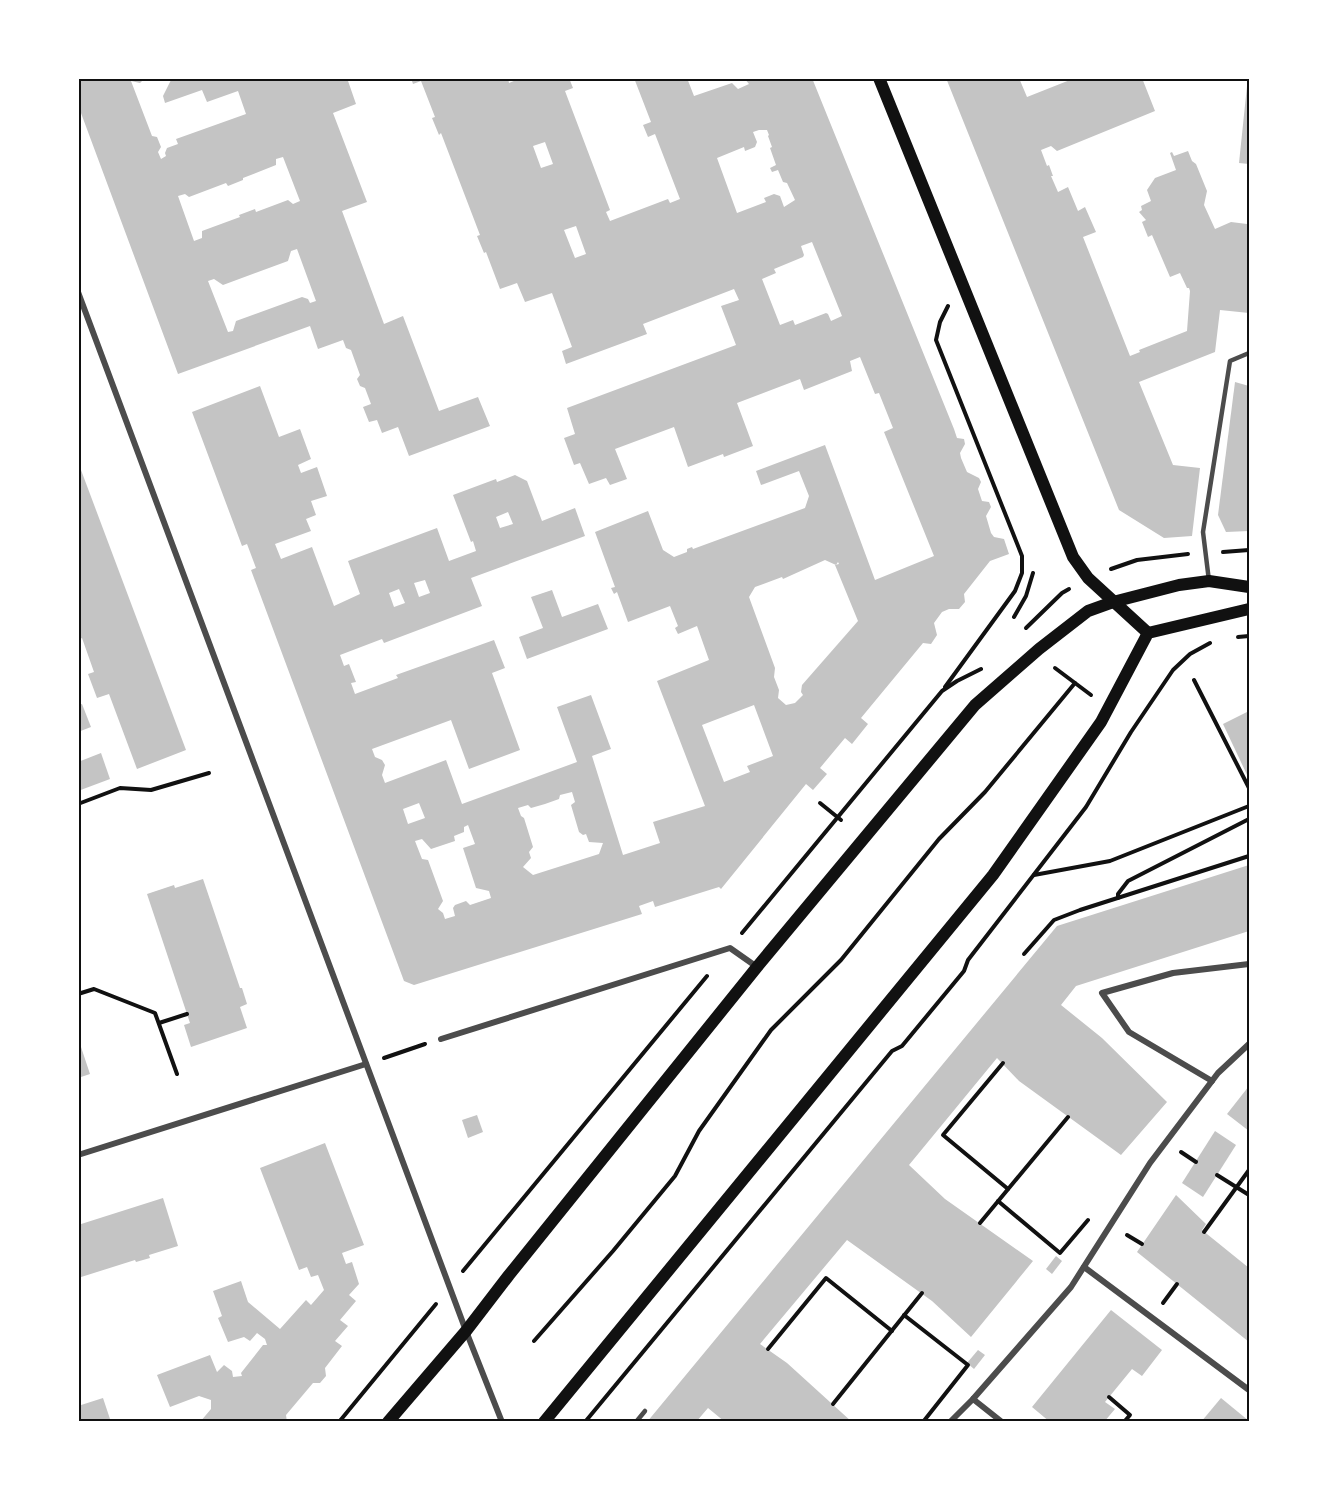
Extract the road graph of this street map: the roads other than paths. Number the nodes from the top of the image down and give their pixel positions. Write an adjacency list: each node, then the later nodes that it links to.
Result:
1 (879, 78): 6 (main road)
2 (78, 292): 13 (street)
3 (1249, 353): 4 (lane)
4 (1209, 581): 5 (main road); 6 (main road)
5 (1249, 587)
6 (1113, 602): 8 (main road); 10 (main road)
7 (1249, 609): 8 (main road)
8 (1148, 633): 23 (main road)
9 (1249, 964): 14 (street)
10 (757, 967): 11 (street); 17 (main road)
11 (441, 1039)
12 (1249, 1044): 14 (street)
13 (366, 1064): 15 (street); 17 (street)
14 (1212, 1081): 16 (street)
15 (78, 1155)
16 (1084, 1267): 18 (street); 19 (street)
17 (466, 1331): 21 (main road); 22 (street)
18 (1249, 1390)
19 (973, 1399): 25 (street); 26 (street)
20 (645, 1411): 24 (lane)
21 (388, 1422)
22 (502, 1422)
23 (544, 1422)
24 (636, 1422)
25 (950, 1422)
26 (1002, 1422)

